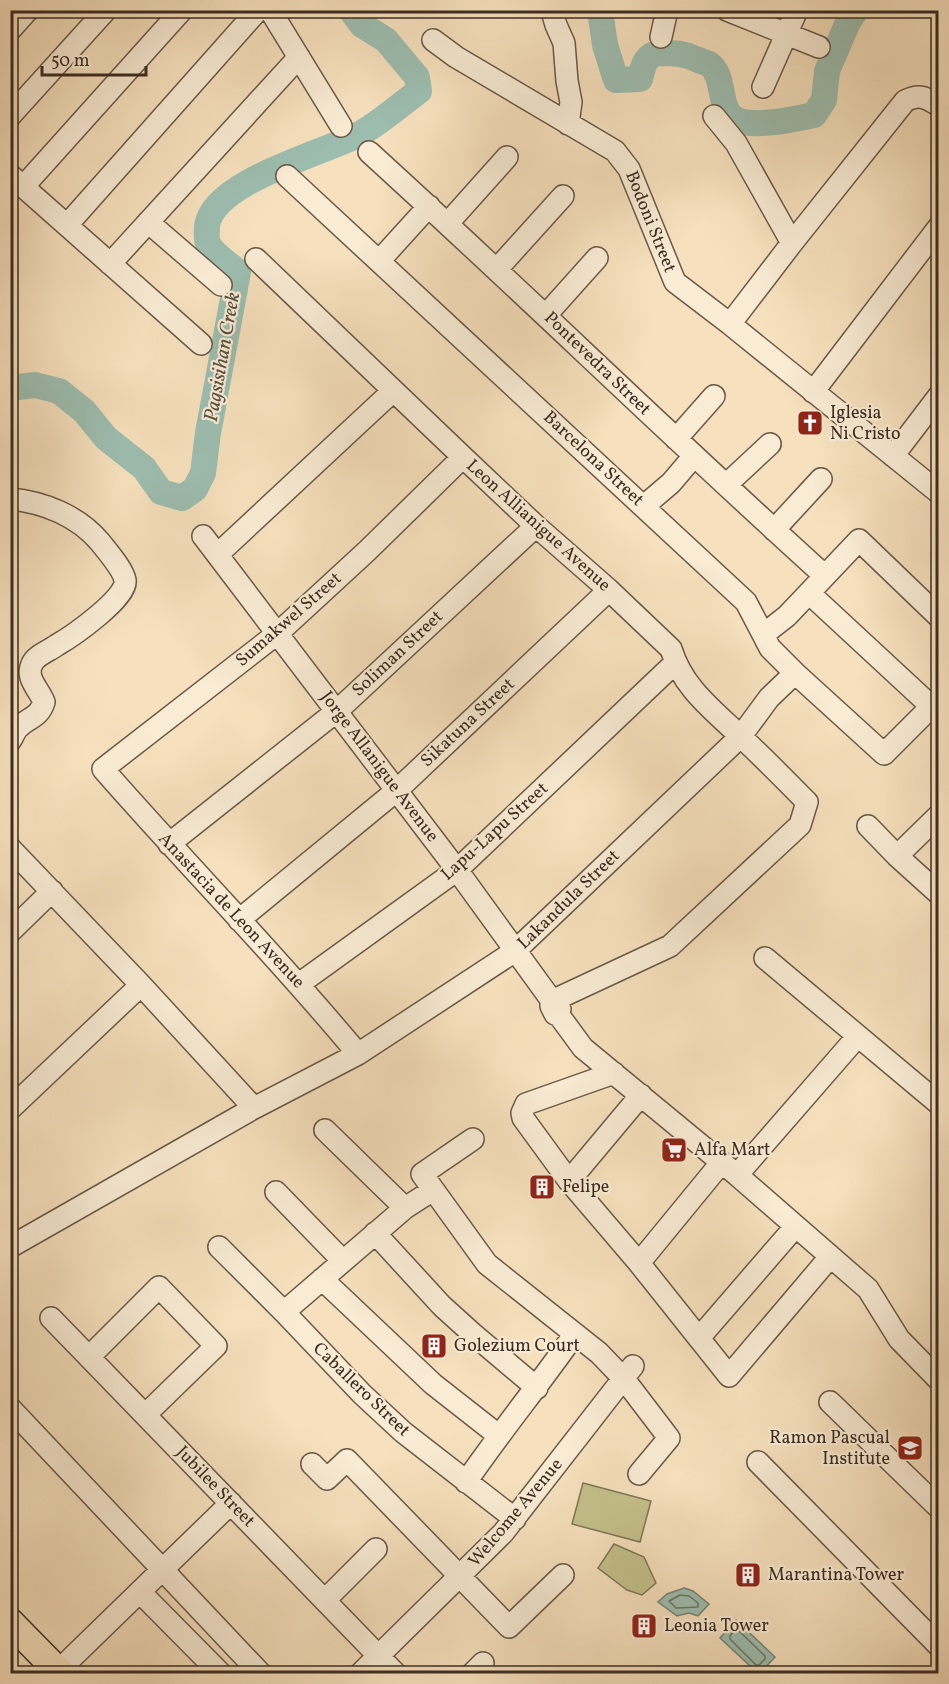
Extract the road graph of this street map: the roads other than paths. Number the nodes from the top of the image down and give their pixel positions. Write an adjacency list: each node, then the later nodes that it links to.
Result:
1 (27, 10): 10 (street)
2 (106, 10): 18 (street)
3 (182, 10): 25 (street)
4 (258, 10): 30 (street)
5 (270, 10): 15 (street)
6 (667, 10): 12 (street)
7 (728, 10): 11 (street)
8 (796, 10): 11 (street)
9 (552, 11): 20 (street)
10 (10, 30)
11 (786, 34): 14 (street); 16 (street)
12 (661, 38)
13 (433, 40): 20 (street, Bodoni Street)
14 (819, 47)
15 (298, 57): 21 (street); 28 (street)
16 (763, 87)
17 (939, 105): 32 (street)
18 (10, 116)
19 (714, 116): 32 (street)
20 (568, 124): 40 (street, Bodoni Street)
21 (341, 126)
22 (369, 152): 27 (street, Pontevedra Street)
23 (507, 158): 29 (street)
24 (287, 176): 35 (street, Barcelona Street)
25 (17, 181): 30 (street)
26 (563, 196): 37 (street)
27 (429, 206): 29 (street, Pontevedra Street); 35 (street)
28 (148, 222): 36 (street); 38 (street)
29 (448, 223): 37 (street, Pontevedra Street)
30 (67, 225): 36 (street)
31 (939, 228): 43 (street)
32 (792, 243): 40 (street)
33 (597, 258): 39 (street)
34 (256, 259): 42 (street, Leon Allianigue Avenue)
35 (380, 260): 55 (street, Barcelona Street)
36 (110, 264): 41 (street)
37 (497, 269): 39 (street, Pontevedra Street)
38 (221, 285)
39 (546, 315): 46 (street, Pontevedra Street)
40 (730, 324): 43 (street, Bodoni Street)
41 (201, 344)
42 (393, 391): 50 (street, Leon Allianigue Avenue); 59 (street)
43 (813, 392): 49 (street, Bodoni Street)
44 (714, 396): 46 (street)
45 (939, 397): 49 (street)
46 (676, 439): 48 (street, Pontevedra Street)
47 (770, 444): 52 (street)
48 (694, 456): 52 (street, Pontevedra Street); 55 (street)
49 (892, 456): 53 (street, Bodoni Street)
50 (463, 457): 56 (street, Leon Allianigue Avenue); 64 (street, Sumakwel Street)
51 (821, 479): 57 (street)
52 (726, 485): 57 (street, Pontevedra Street)
53 (939, 492)
54 (10, 500): 71 (street)
55 (644, 506): 65 (street, Barcelona Street)
56 (536, 526): 61 (street, Leon Allianigue Avenue); 69 (street, Soliman Street)
57 (774, 530): 60 (street, Pontevedra Street)
58 (203, 536): 59 (street, Jorge Allanigue Avenue)
59 (218, 554): 64 (street, Jorge Allanigue Avenue)
60 (825, 576): 62 (street); 63 (street)
61 (609, 590): 66 (street, Leon Allianigue Avenue); 73 (street, Sikatuna Street)
62 (809, 593): 65 (street); 68 (street)
63 (939, 616)
64 (278, 633): 69 (street, Jorge Allanigue Avenue); 72 (street, Sumakwel Street)
65 (764, 634): 67 (street, Barcelona Street)
66 (675, 663): 70 (street, Leon Allianigue Avenue); 79 (street, Lapu-Lapu Street)
67 (795, 673): 68 (street, Barcelona Street); 70 (street, Lakandula Street)
68 (935, 703)
69 (337, 711): 73 (street, Jorge Allanigue Avenue); 76 (street, Soliman Street)
70 (741, 736): 84 (street, Lakandula Street); 88 (street, Leon Allianigue Avenue)
71 (10, 741)
72 (103, 770): 76 (street, Anastacia de Leon Avenue)
73 (396, 791): 79 (street, Jorge Allanigue Avenue); 82 (street, Sikatuna Street)
74 (939, 816): 78 (street)
75 (868, 826): 78 (street)
76 (169, 844): 82 (street, Anastacia de Leon Avenue)
77 (10, 849): 80 (street)
78 (897, 856): 81 (street)
79 (457, 870): 84 (street, Jorge Allanigue Avenue); 86 (street, Lapu-Lapu Street)
80 (52, 891): 83 (street); 87 (street)
81 (939, 892)
82 (239, 920): 86 (street, Anastacia de Leon Avenue)
83 (10, 932)
84 (515, 951): 88 (street, Jorge Allanigue Avenue); 90 (street, Lakandula Street)
85 (765, 958): 89 (street)
86 (299, 984): 90 (street, Anastacia de Leon Avenue)
87 (141, 985): 94 (street); 95 (street)
88 (555, 1008): 91 (street, Jorge Allanigue Avenue)
89 (857, 1037): 93 (street); 98 (street)
90 (358, 1054): 94 (street, Lakandula Street)
91 (614, 1073): 92 (street, Jorge Allanigue Avenue); 99 (street)
92 (641, 1095): 98 (street, Jorge Allanigue Avenue); 99 (street)
93 (939, 1103)
94 (254, 1108): 105 (street, Lakandula Street)
95 (10, 1109)
96 (325, 1130): 102 (street)
97 (473, 1139): 100 (street)
98 (729, 1169): 103 (street, Jorge Allanigue Avenue); 109 (street)
99 (568, 1181): 109 (street)
100 (428, 1182): 102 (street); 113 (street)
101 (276, 1192): 108 (street)
102 (405, 1208): 104 (street)
103 (795, 1227): 107 (street, Jorge Allanigue Avenue); 114 (street)
104 (375, 1233): 108 (street); 118 (street)
105 (10, 1247)
106 (219, 1247): 111 (street, Caballero Street)
107 (830, 1257): 114 (street); 117 (street, Jorge Allanigue Avenue)
108 (343, 1261): 110 (street)
109 (639, 1263): 114 (street)
110 (322, 1279): 111 (street); 122 (street)
111 (284, 1312): 126 (street, Caballero Street)
112 (51, 1318): 115 (street, Jubilee Street)
113 (574, 1335): 116 (street); 118 (street)
114 (699, 1338)
115 (89, 1357): 121 (street, Jubilee Street); 121 (street)
116 (628, 1372): 125 (street); 129 (street, Welcome Avenue)
117 (939, 1379)
118 (537, 1388): 122 (street)
119 (830, 1402): 128 (street)
120 (10, 1408): 131 (street)
121 (145, 1415): 127 (street, Jubilee Street)
122 (498, 1435): 126 (street)
123 (758, 1462): 137 (street)
124 (312, 1464): 133 (street)
125 (639, 1474)
126 (466, 1482): 129 (street, Caballero Street)
127 (231, 1503): 131 (street); 135 (street, Jubilee Street)
128 (939, 1507)
129 (515, 1519): 133 (street, Welcome Avenue)
130 (376, 1549): 135 (street)
131 (163, 1569): 134 (street); 141 (street)
132 (563, 1575): 133 (street)
133 (460, 1577): 138 (street, Welcome Avenue)
134 (140, 1592): 139 (street); 140 (street)
135 (325, 1600): 138 (street, Jubilee Street)
136 (10, 1622): 139 (main road)
137 (939, 1645)
138 (378, 1656): 142 (street, Welcome Avenue); 143 (street, Jubilee Street)
139 (58, 1673)
140 (221, 1674)
141 (261, 1674)
142 (360, 1674)
143 (396, 1674)

